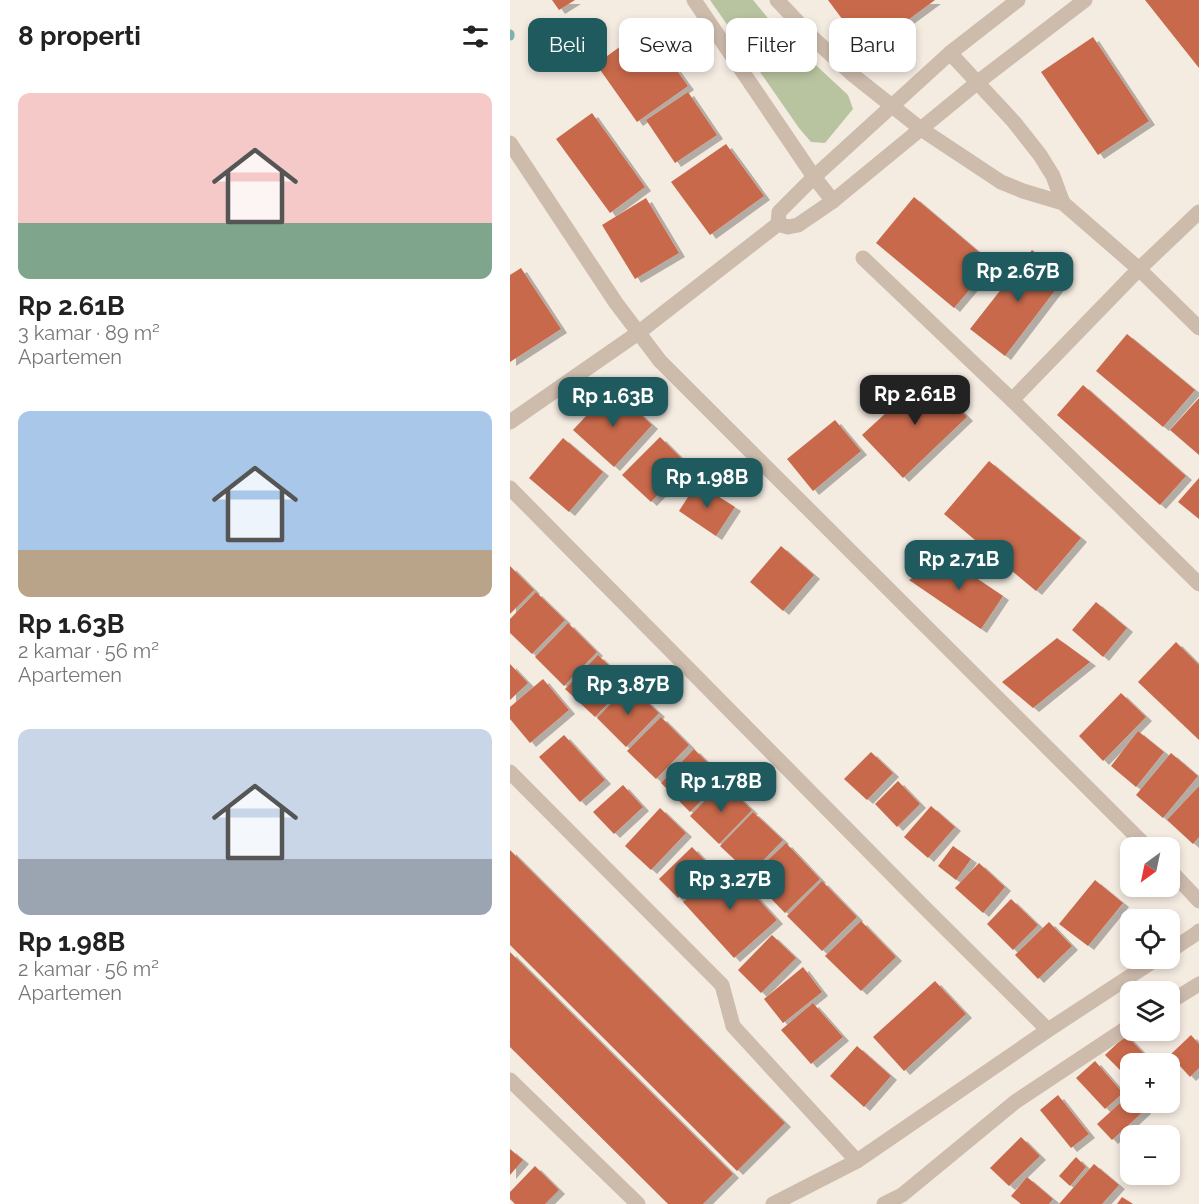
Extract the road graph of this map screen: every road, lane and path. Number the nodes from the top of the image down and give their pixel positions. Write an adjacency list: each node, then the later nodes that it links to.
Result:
1 (694, 0): 10 (street)
2 (777, 0): 7 (street)
3 (1018, 0): 5 (street)
4 (1085, 0): 6 (street)
5 (950, 53): 6 (street); 7 (street)
6 (978, 82): 8 (street); 12 (street)
7 (891, 105): 8 (street); 10 (street)
8 (921, 129): 11 (street); 12 (street)
9 (510, 143): 18 (street)
10 (814, 177): 11 (street); 14 (street)
11 (834, 201): 14 (street)
12 (1063, 203): 16 (street)
13 (1199, 212): 16 (street)
14 (778, 224): 18 (street)
15 (863, 258): 19 (street)
16 (1139, 269): 17 (street); 19 (street)
17 (1199, 328)
18 (638, 333): 20 (street); 24 (street)
19 (1011, 400): 22 (street)
20 (510, 422)
21 (510, 489): 32 (street)
22 (1199, 584)
23 (510, 772): 35 (street)
24 (1137, 837)
25 (1180, 880): 26 (street)
26 (1199, 900)
27 (1199, 930): 28 (street)
28 (1180, 944)
29 (1141, 969): 32 (street)
30 (1199, 984): 31 (street)
31 (1180, 996)
32 (1048, 1030): 35 (street)
33 (1120, 1032): 36 (street)
34 (510, 1080): 37 (street)
35 (857, 1161): 38 (street)
36 (907, 1199): 39 (street)
37 (638, 1204)
38 (773, 1204)
39 (884, 1204)

